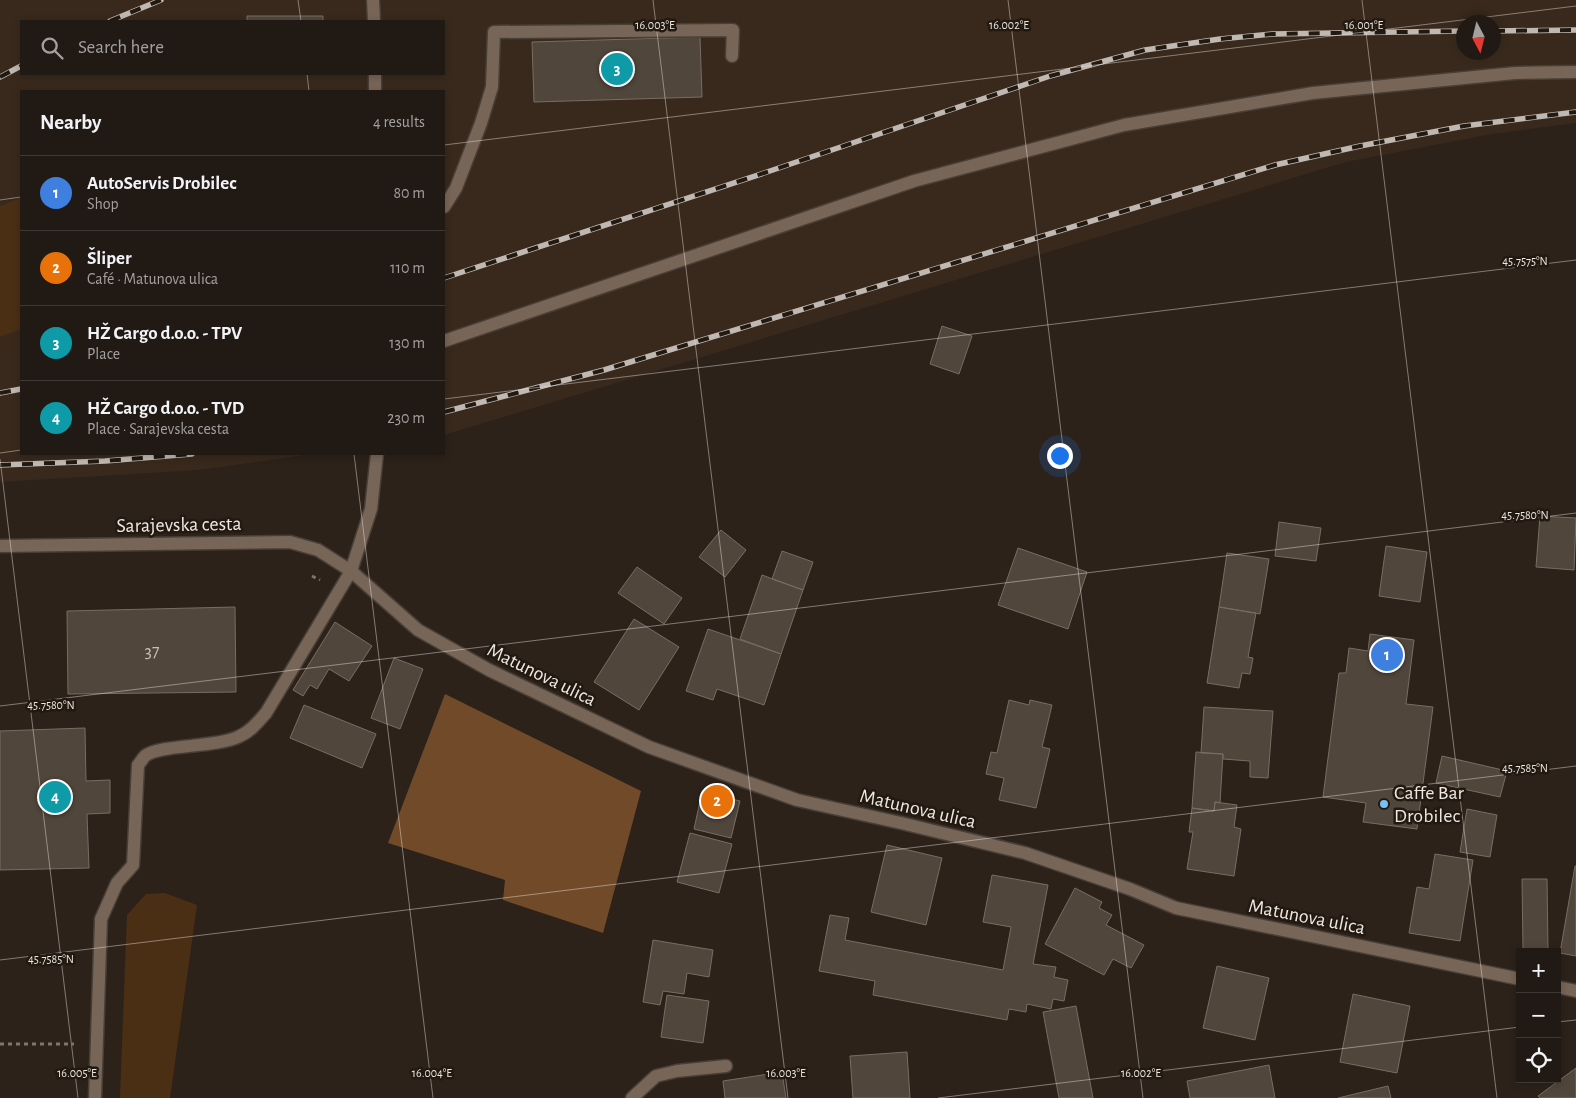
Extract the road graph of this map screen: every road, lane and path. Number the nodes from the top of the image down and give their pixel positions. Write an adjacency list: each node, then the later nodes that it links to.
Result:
1 (374, 0): 2 (street)
2 (374, 20)
3 (732, 56): 7 (street)
4 (1576, 72): 8 (street)
5 (374, 75): 6 (street)
6 (375, 90)
7 (445, 205)
8 (445, 341)
9 (377, 455): 11 (street)
10 (0, 546): 11 (street, Sarajevska cesta)
11 (351, 571): 12 (street, Matunova ulica); 16 (street)
12 (1516, 978)
13 (1561, 988): 14 (street)
14 (1576, 991)
15 (0, 1044): 16 (path)
16 (97, 1044): 18 (street)
17 (726, 1066): 19 (street)
18 (95, 1098)
19 (632, 1098)

